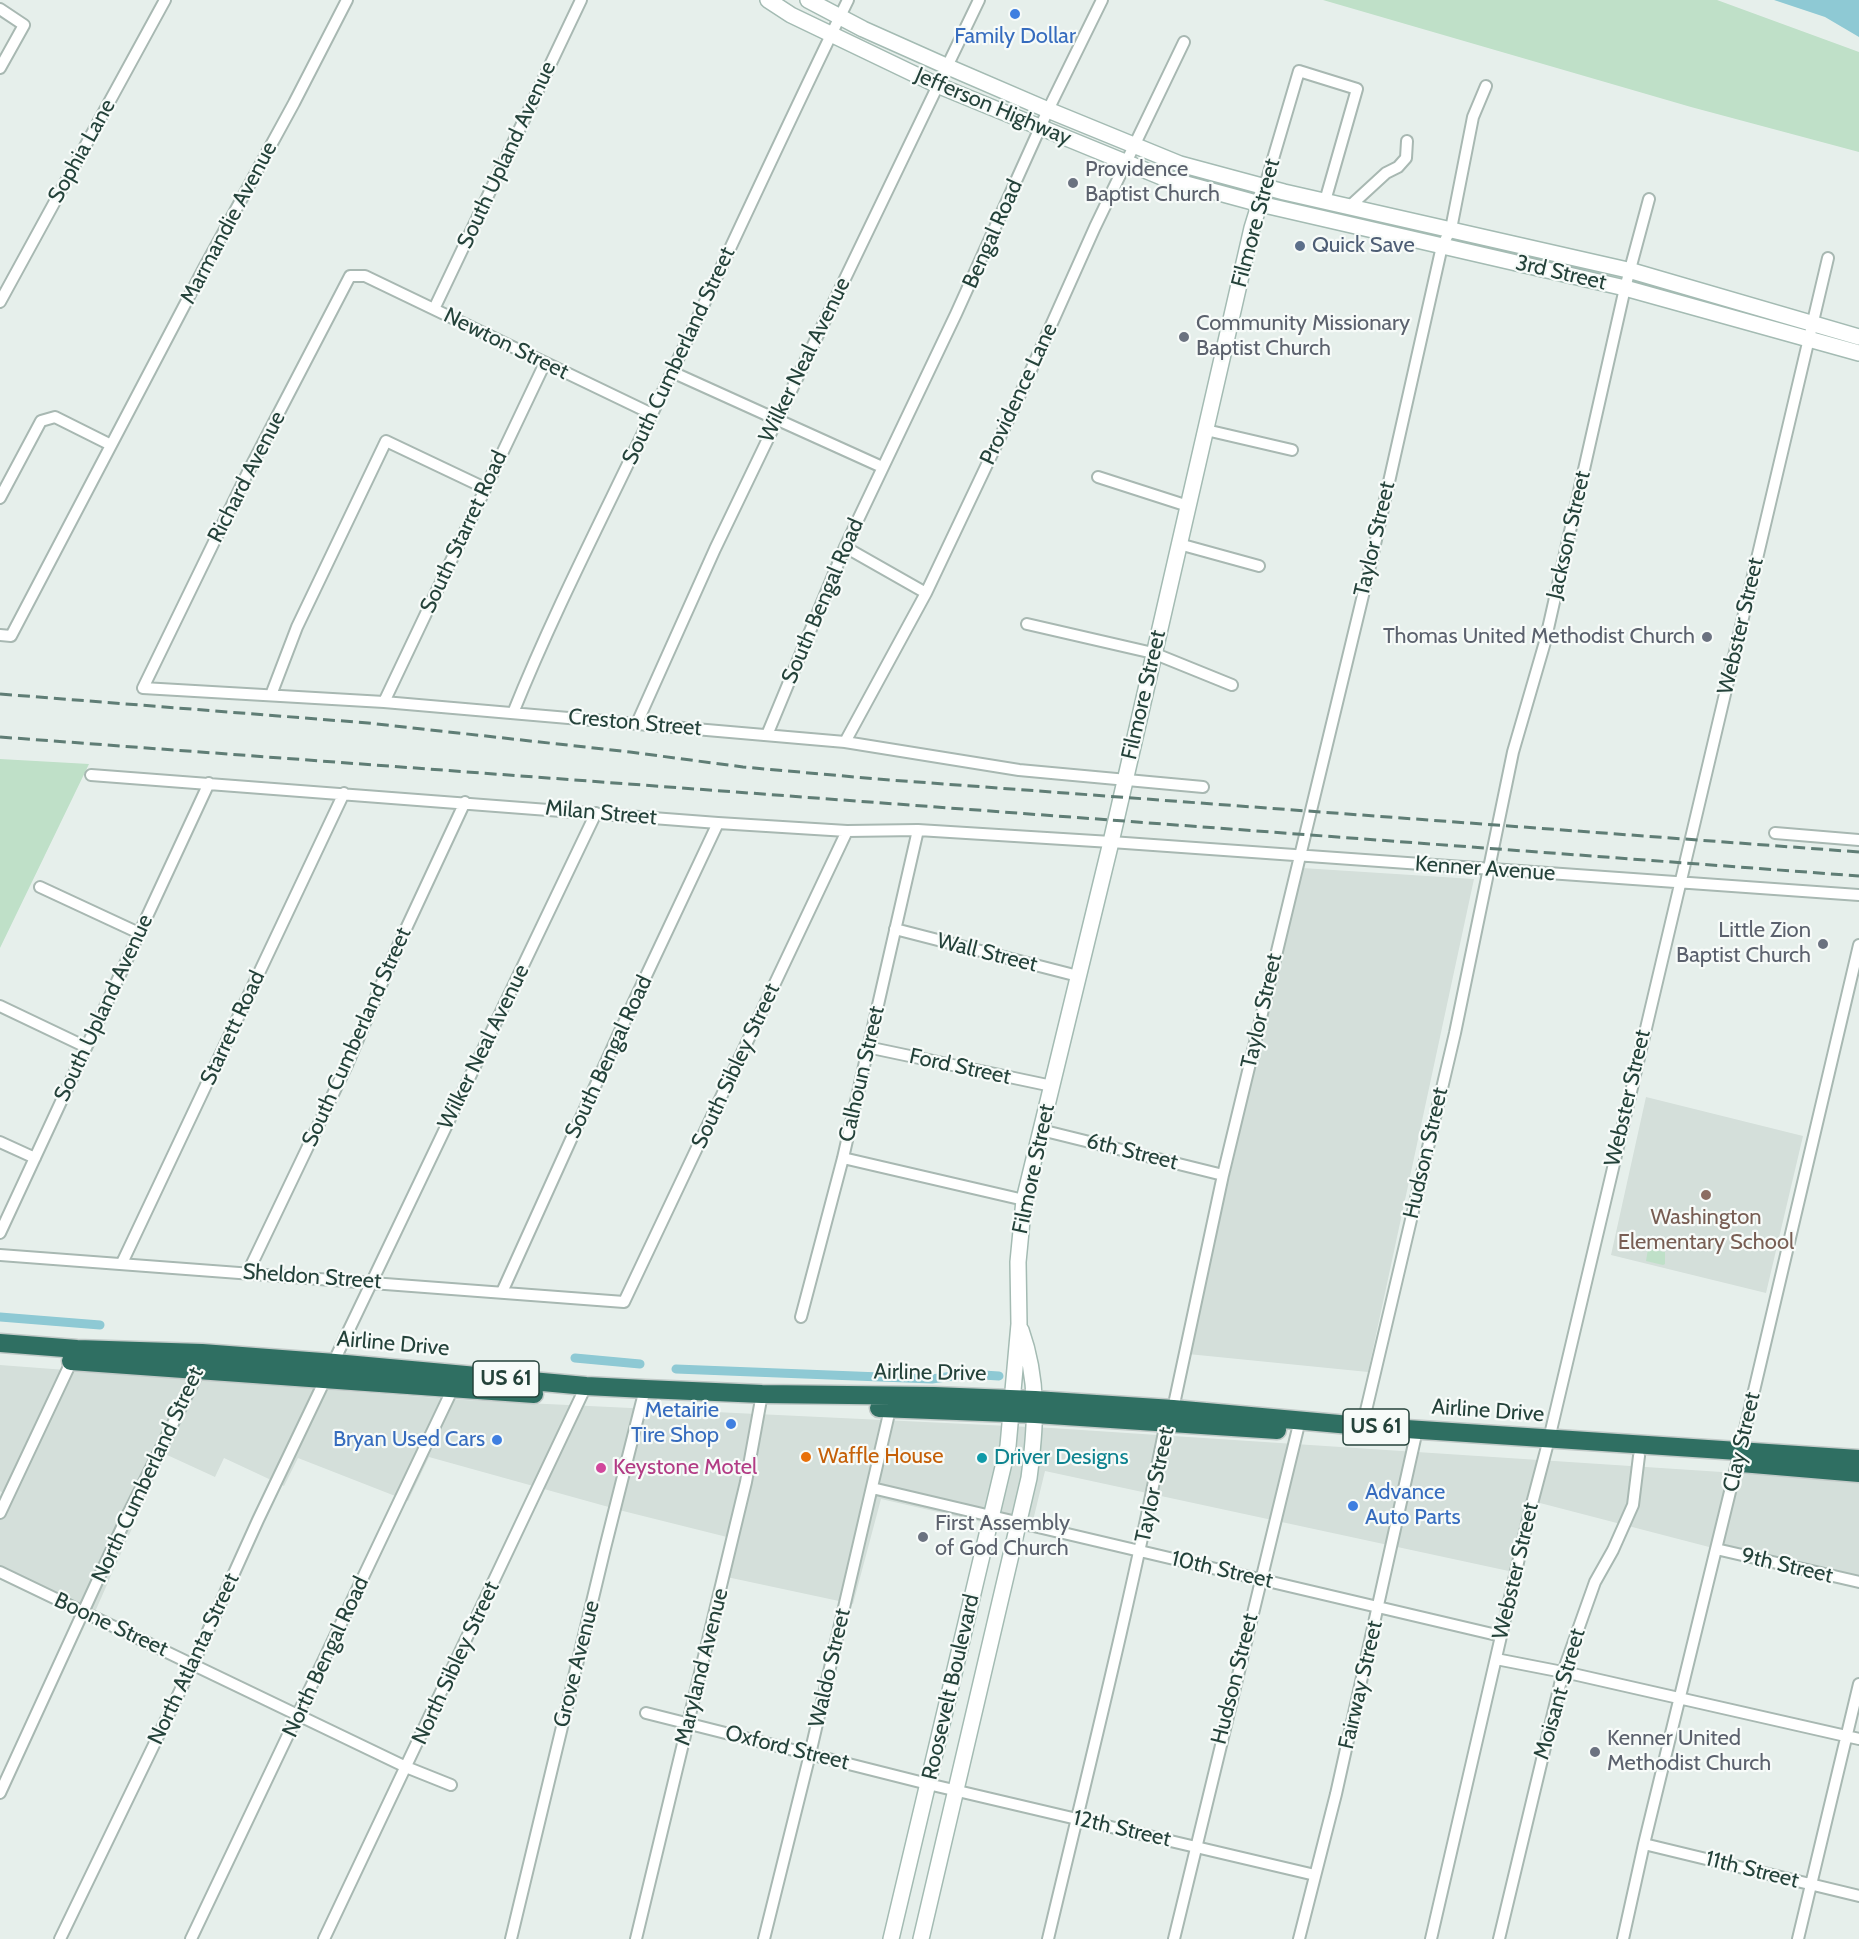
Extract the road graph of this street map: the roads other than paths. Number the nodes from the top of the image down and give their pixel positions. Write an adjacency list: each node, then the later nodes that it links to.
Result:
1 (165, 0): 33 (street, Sophia Lane)
2 (347, 0): 43 (street, Marmandie Avenue)
3 (580, 0): 34 (street, South Upland Avenue)
4 (768, 0): 11 (street, Jefferson Highway)
5 (808, 0): 10 (street, Jefferson Highway)
6 (848, 0): 10 (street, South Cumberland Street)
7 (979, 0): 13 (street, Wilker Neal Avenue)
8 (1102, 0): 17 (street, Bengal Road)
9 (0, 9): 14 (street)
10 (840, 17): 11 (street, South Cumberland Street); 13 (street, Jefferson Highway)
11 (831, 34): 15 (street, Jefferson Highway); 39 (street, South Cumberland Street)
12 (1184, 42): 20 (street, Providence Lane)
13 (946, 66): 15 (street, Wilker Neal Avenue); 17 (street, Jefferson Highway)
14 (0, 68)
15 (937, 85): 18 (street, Jefferson Highway); 41 (street, Wilker Neal Avenue)
16 (1486, 87): 27 (street, Taylor Street)
17 (1048, 110): 18 (street, Bengal Road); 20 (street, Jefferson Highway)
18 (1040, 128): 21 (street, Jefferson Highway); 45 (street, Bengal Road)
19 (1407, 141): 26 (street)
20 (1134, 145): 21 (street, Providence Lane); 22 (street, Jefferson Highway)
21 (1125, 163): 25 (street, Jefferson Highway); 53 (street, Providence Lane)
22 (1265, 186): 24 (street, 3rd Street); 24 (street, Filmore Street); 25 (street, Filmore Street)
23 (1649, 199): 30 (street, Jackson Street)
24 (1325, 201): 26 (street, 3rd Street)
25 (1260, 204): 28 (street, 3rd Street); 42 (street, Filmore Street)
26 (1349, 207): 27 (street, 3rd Street)
27 (1451, 229): 28 (street, Taylor Street); 30 (street, 3rd Street)
28 (1442, 246): 32 (street, 3rd Street); 78 (street, Taylor Street)
29 (1828, 258): 35 (street, Webster Street)
30 (1631, 271): 32 (street, Jackson Street); 35 (street, 3rd Street)
31 (359, 276): 34 (street, Newton Street); 58 (street, Richard Avenue)
32 (1625, 288): 35 (street, 3rd Street); 79 (street, Jackson Street)
33 (0, 302)
34 (434, 309): 38 (street, Newton Street)
35 (1810, 331): 36 (street, 3rd Street); 37 (street, 3rd Street); 80 (street, Webster Street)
36 (1859, 337)
37 (1859, 353)
38 (545, 363): 40 (street, Newton Street); 47 (street, South Starret Road)
39 (672, 372): 40 (street, South Cumberland Street); 41 (street)
40 (652, 414): 61 (street, South Cumberland Street)
41 (777, 419): 45 (street); 62 (street, Wilker Neal Avenue)
42 (1206, 430): 44 (street); 49 (street, Filmore Street)
43 (111, 445): 48 (street); 55 (street, Marmandie Avenue)
44 (1292, 450)
45 (882, 467): 51 (street, South Bengal Road)
46 (1098, 477): 49 (street)
47 (485, 488): 59 (street); 60 (street, South Starret Road)
48 (0, 498)
49 (1188, 506): 50 (street, Filmore Street)
50 (1179, 544): 52 (street); 56 (street, Filmore Street)
51 (845, 547): 53 (street); 63 (street, South Bengal Road)
52 (1259, 566)
53 (926, 593): 64 (street, Providence Lane)
54 (1027, 624): 56 (street)
55 (0, 635)
56 (1153, 653): 57 (street); 66 (street, Filmore Street)
57 (1232, 685)
58 (143, 688): 59 (street, Creston Street)
59 (271, 695): 60 (street, Creston Street)
60 (384, 702): 61 (street, Creston Street)
61 (513, 713): 62 (street, Creston Street)
62 (637, 723): 63 (street, Creston Street)
63 (767, 735): 64 (street, Creston Street)
64 (845, 741): 66 (street, Creston Street)
65 (91, 775): 67 (street, Milan Street)
66 (1125, 780): 68 (street, Creston Street); 77 (street, Filmore Street)
67 (209, 783): 69 (street, Milan Street); 84 (street, South Upland Avenue)
68 (1203, 787)
69 (344, 793): 70 (street, Milan Street); 99 (street, Starrett Road)
70 (465, 802): 71 (street, Milan Street); 100 (street, South Cumberland Street)
71 (596, 813): 72 (street, Milan Street); 101 (street, Wilker Neal Avenue)
72 (718, 823): 74 (street, Milan Street); 102 (street, South Bengal Road)
73 (918, 830): 74 (street, Milan Street); 77 (street, Milan Street); 83 (street, Calhoun Street)
74 (847, 831): 103 (street, South Sibley Street)
75 (1775, 833): 76 (street)
76 (1859, 840)
77 (1111, 842): 78 (street, Kenner Avenue); 86 (street, Filmore Street)
78 (1299, 856): 79 (street, Kenner Avenue); 95 (street, Taylor Street)
79 (1488, 870): 80 (street, Kenner Avenue); 120 (street, Hudson Street)
80 (1679, 881): 82 (street, Kenner Avenue); 122 (street, Webster Street)
81 (40, 887): 84 (street)
82 (1859, 895)
83 (895, 929): 86 (street, Wall Street); 89 (street, Calhoun Street)
84 (138, 933): 88 (street, South Upland Avenue)
85 (1859, 945): 124 (street, Clay Street)
86 (1078, 976): 90 (street, Filmore Street)
87 (0, 1006): 88 (street)
88 (86, 1047): 93 (street, South Upland Avenue)
89 (867, 1047): 90 (street, Ford Street); 94 (street, Calhoun Street)
90 (1052, 1086): 91 (street, Filmore Street)
91 (1041, 1130): 95 (street, 6th Street); 96 (street, Filmore Street)
92 (0, 1142): 93 (street)
93 (35, 1158): 97 (street, South Upland Avenue)
94 (843, 1158): 96 (street); 104 (street, Calhoun Street)
95 (1223, 1175): 118 (street, Taylor Street)
96 (1024, 1200): 105 (street, Filmore Street)
97 (0, 1233)
98 (0, 1255): 99 (street, Sheldon Street)
99 (122, 1263): 100 (street, Sheldon Street)
100 (248, 1272): 101 (street, Sheldon Street)
101 (372, 1282): 102 (street, Sheldon Street); 110 (street, Wilker Neal Avenue)
102 (502, 1292): 103 (street, Sheldon Street)
103 (624, 1302)
104 (801, 1317)
105 (1019, 1324): 116 (street, Filmore Street); 117 (street, Filmore Street)
106 (0, 1343): 108 (highway, Airline Drive / US 61)
107 (0, 1355): 108 (highway, Airline Drive / US 61)
108 (75, 1355): 109 (highway, Airline Drive / US 61); 128 (street)
109 (201, 1361): 110 (highway, Airline Drive / US 61); 137 (street, North Cumberland Street)
110 (331, 1371): 111 (highway, Airline Drive / US 61); 140 (street, North Atlanta Street)
111 (455, 1381): 112 (highway, Airline Drive / US 61); 145 (street, North Bengal Road)
112 (584, 1392): 113 (highway, Airline Drive / US 61); 150 (street, North Sibley Street)
113 (644, 1395): 114 (highway, Airline Drive / US 61); 164 (street, Grove Avenue)
114 (762, 1399): 115 (highway, Airline Drive / US 61); 146 (street, Maryland Avenue)
115 (891, 1402): 116 (highway, Airline Drive / US 61); 127 (street, Waldo Street)
116 (1013, 1406): 117 (highway, Airline Drive / US 61); 129 (street, Roosevelt Boulevard)
117 (1035, 1407): 118 (highway, Airline Drive / US 61); 130 (street, Roosevelt Boulevard)
118 (1170, 1416): 119 (highway, Airline Drive / US 61); 132 (street, Taylor Street)
119 (1299, 1426): 120 (highway, Airline Drive / US 61); 134 (street, Hudson Street)
120 (1361, 1431): 121 (highway, Airline Drive / US 61)
121 (1417, 1435): 122 (highway, Airline Drive / US 61); 136 (street, Fairway Street)
122 (1547, 1444): 123 (highway, Airline Drive / US 61); 124 (highway, Airline Drive / US 61); 138 (street, Webster Street)
123 (1639, 1456): 124 (highway, Airline Drive / US 61); 141 (street, Moisant Street)
124 (1738, 1457): 125 (highway, Airline Drive / US 61); 126 (highway, Airline Drive / US 61); 131 (street, Clay Street)
125 (1859, 1459)
126 (1859, 1473)
127 (872, 1488): 129 (street, 10th Street); 149 (street, Waldo Street)
128 (0, 1513)
129 (991, 1516): 130 (street, 10th Street); 151 (street, Roosevelt Boulevard)
130 (1020, 1523): 132 (street, 10th Street); 153 (street, Roosevelt Boulevard)
131 (1716, 1549): 135 (street, 9th Street); 143 (street, Clay Street)
132 (1141, 1551): 134 (street, 10th Street); 155 (street, Taylor Street)
133 (0, 1572): 137 (street, Boone Street)
134 (1260, 1578): 136 (street, 10th Street); 157 (street, Hudson Street)
135 (1859, 1582)
136 (1379, 1607): 138 (street, 10th Street); 158 (street, Fairway Street)
137 (84, 1612): 140 (street, Boone Street); 154 (street, North Cumberland Street)
138 (1501, 1636): 139 (street, Webster Street)
139 (1496, 1659): 141 (street); 172 (street, Webster Street)
140 (193, 1664): 145 (street, Boone Street); 161 (street, North Atlanta Street)
141 (1563, 1672): 143 (street); 173 (street, Moisant Street)
142 (1859, 1684): 147 (street)
143 (1679, 1698): 147 (street); 156 (street, Clay Street)
144 (646, 1713): 146 (street, Oxford Street)
145 (298, 1715): 150 (street, Boone Street); 162 (street, North Bengal Road)
146 (688, 1724): 149 (street, Oxford Street); 165 (street, Maryland Avenue)
147 (1846, 1736): 148 (street); 159 (street)
148 (1859, 1739)
149 (810, 1754): 151 (street, Oxford Street); 166 (street, Waldo Street)
150 (406, 1767): 152 (street, Boone Street); 163 (street, North Sibley Street)
151 (928, 1784): 153 (street, 12th Street); 167 (street, Roosevelt Boulevard)
152 (451, 1785)
153 (957, 1791): 155 (street, 12th Street); 168 (street, Roosevelt Boulevard)
154 (0, 1792)
155 (1078, 1818): 157 (street, 12th Street); 169 (street, Taylor Street)
156 (1644, 1845): 159 (street, 11th Street); 174 (street, Clay Street)
157 (1195, 1846): 158 (street, 12th Street); 170 (street, Hudson Street)
158 (1315, 1875): 171 (street, Fairway Street)
159 (1811, 1885): 160 (street, 11th Street); 175 (street)
160 (1859, 1896)
161 (60, 1939)
162 (191, 1939)
163 (324, 1939)
164 (512, 1939)
165 (636, 1939)
166 (764, 1939)
167 (891, 1939)
168 (921, 1939)
169 (1048, 1939)
170 (1174, 1939)
171 (1299, 1939)
172 (1431, 1939)
173 (1499, 1939)
174 (1623, 1939)
175 (1798, 1939)

